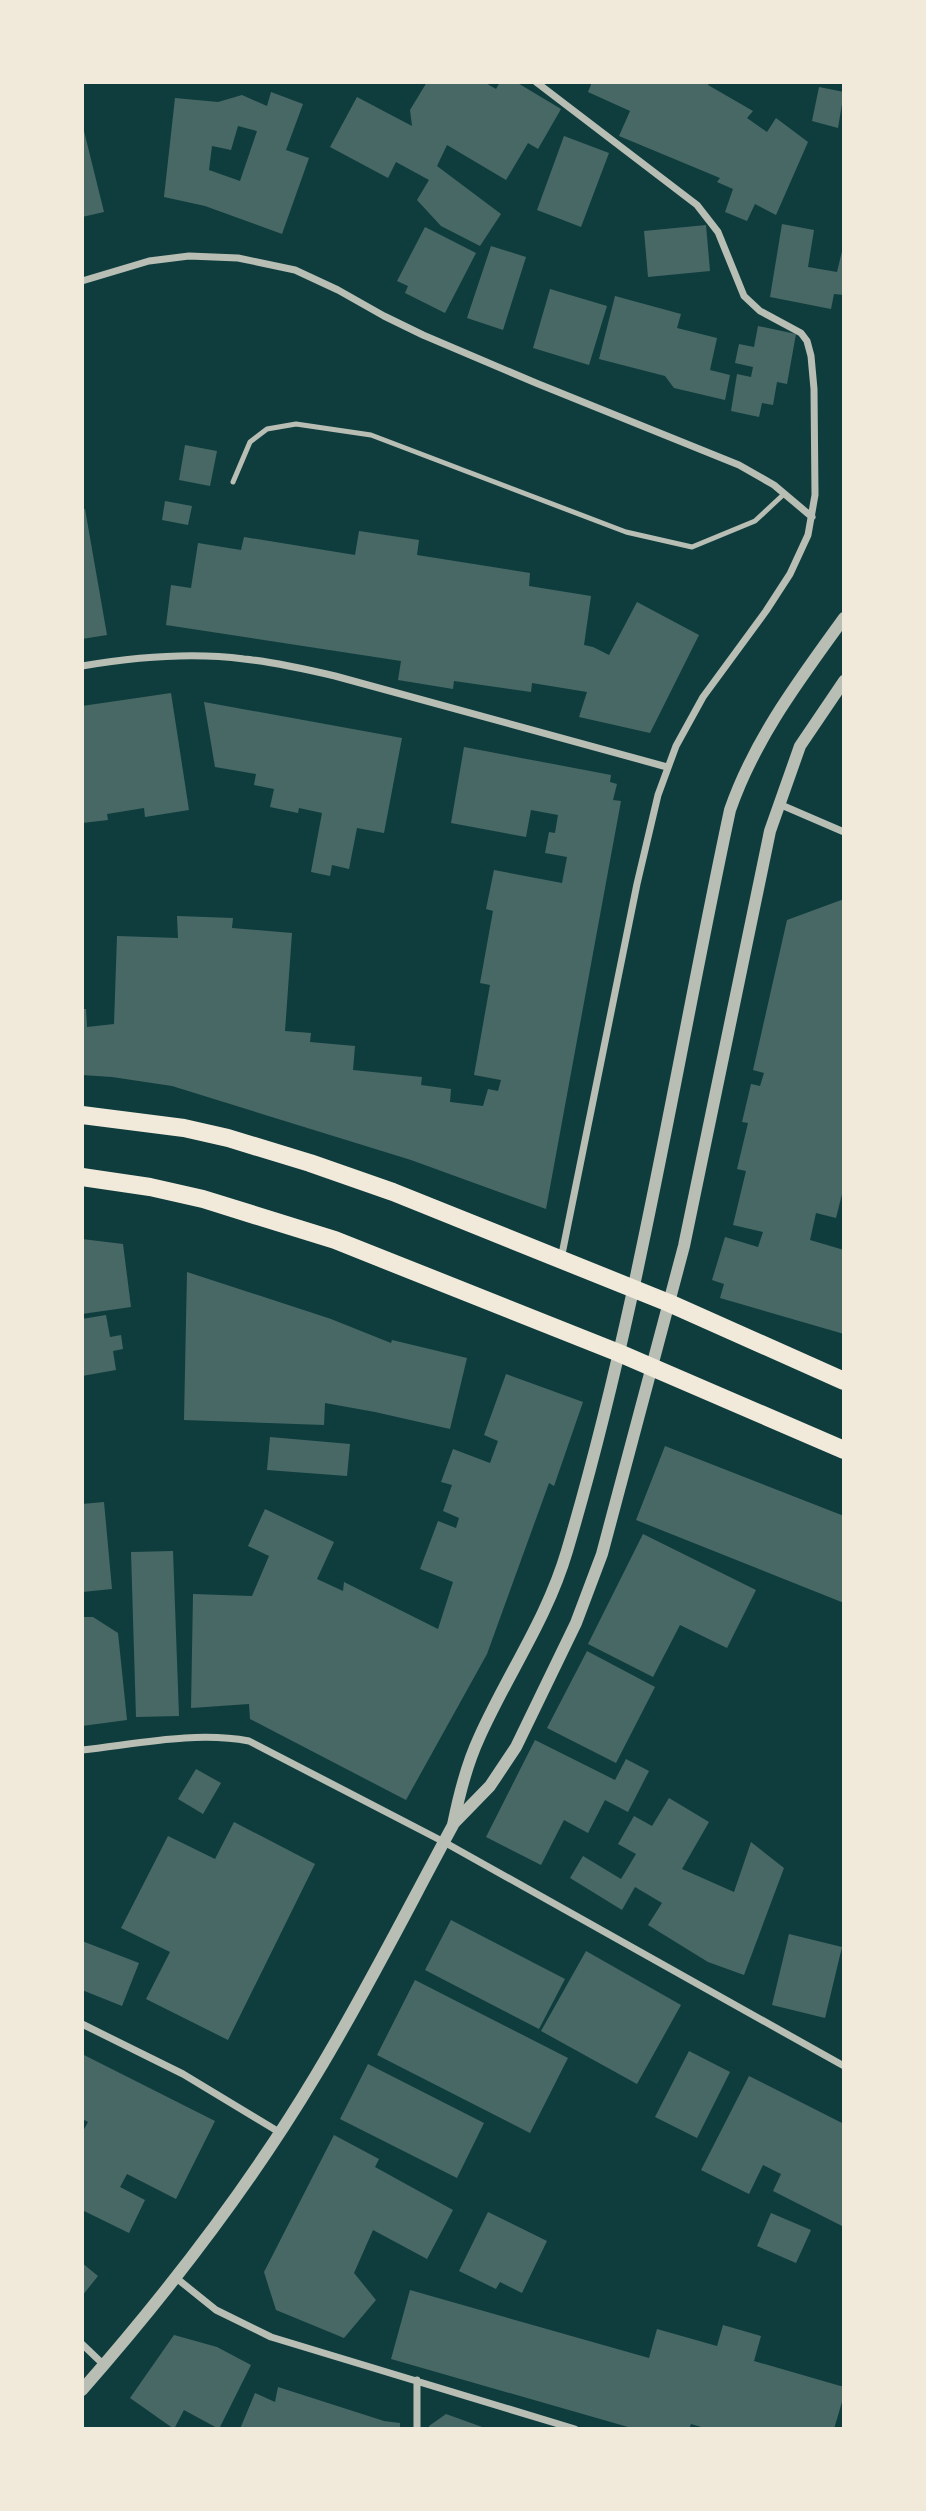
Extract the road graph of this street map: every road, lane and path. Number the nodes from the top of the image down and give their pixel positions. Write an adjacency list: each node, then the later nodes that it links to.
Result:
1 (536, 82): 5 (street)
2 (82, 281): 4 (street)
3 (233, 482): 4 (lane)
4 (784, 494): 5 (street)
5 (812, 517): 9 (street)
6 (844, 618): 15 (street)
7 (82, 666): 9 (street)
8 (844, 681): 10 (street)
9 (667, 767): 14 (street)
10 (778, 804): 11 (street); 16 (street)
11 (844, 832)
12 (82, 1115): 14 (main road)
13 (82, 1177): 17 (main road)
14 (561, 1260): 15 (main road)
15 (632, 1289): 16 (main road); 17 (street)
16 (669, 1303): 18 (street); 19 (main road)
17 (618, 1353): 18 (main road); 22 (street)
18 (652, 1367): 20 (main road); 22 (street)
19 (844, 1381)
20 (844, 1450)
21 (82, 1750): 23 (street)
22 (453, 1825): 23 (street)
23 (444, 1842): 25 (street); 26 (street)
24 (82, 2024): 26 (street)
25 (844, 2066)
26 (279, 2132): 27 (street)
27 (175, 2277): 29 (street); 30 (street)
28 (82, 2344): 29 (street)
29 (104, 2365): 31 (street)
30 (417, 2380): 32 (street); 33 (street)
31 (82, 2390)
32 (417, 2429)
33 (575, 2429)

